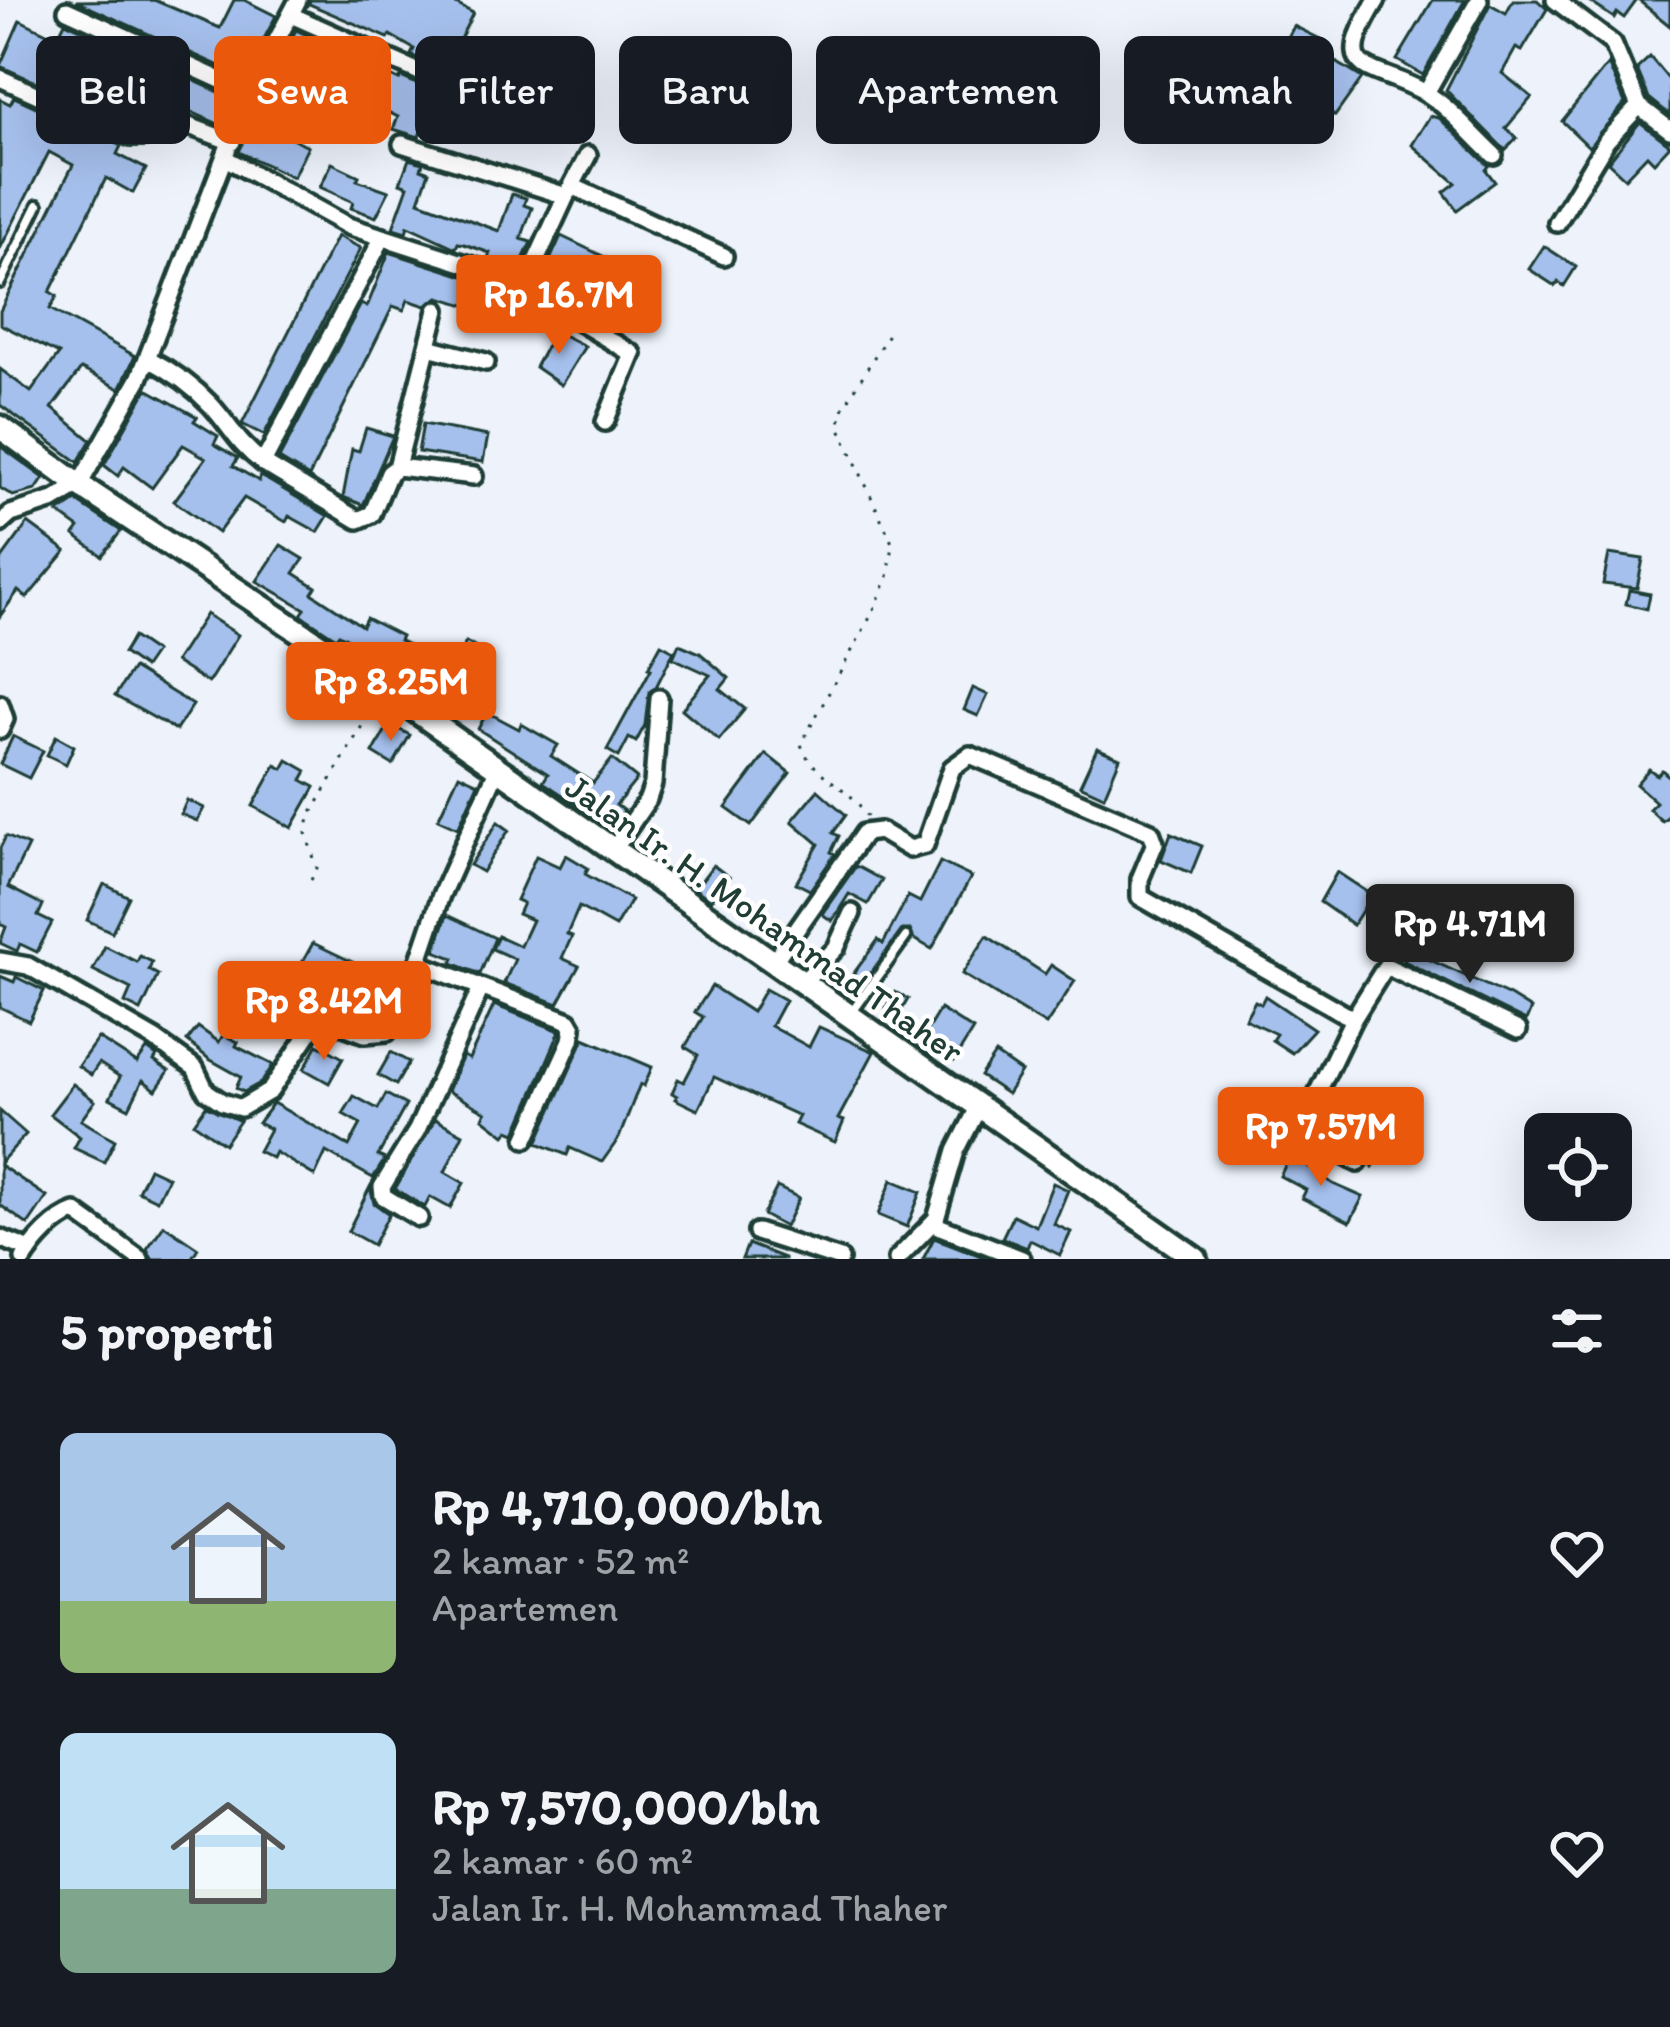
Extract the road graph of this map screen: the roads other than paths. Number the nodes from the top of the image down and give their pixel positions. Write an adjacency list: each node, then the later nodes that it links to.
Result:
1 (1377, 0): 10 (street)
2 (1479, 0): 10 (street)
3 (1555, 0): 11 (street)
4 (294, 8): 6 (street); 7 (street)
5 (67, 10): 8 (street)
6 (279, 36)
7 (415, 69)
8 (214, 77)
9 (0, 78): 15 (street)
10 (1426, 93): 16 (street)
11 (1640, 106): 12 (street); 20 (street)
12 (1670, 130)
13 (230, 144): 15 (street)
14 (402, 144): 18 (street)
15 (228, 150): 21 (street); 27 (street)
16 (1494, 154)
17 (588, 155): 18 (street)
18 (569, 190): 22 (street); 24 (street)
19 (38, 205): 23 (lane)
20 (1557, 223)
21 (383, 237): 24 (street); 31 (street)
22 (724, 256)
23 (0, 283)
24 (524, 289): 29 (street)
25 (437, 310): 26 (street)
26 (428, 347): 28 (street); 32 (street)
27 (149, 359): 31 (street); 34 (street)
28 (486, 362)
29 (605, 422)
30 (0, 428): 34 (main road, Jalan Ir. H. Mohammad Thaher)
31 (263, 463): 32 (street)
32 (397, 467): 33 (street)
33 (474, 476)
34 (79, 484): 35 (street); 39 (main road, Jalan Ir. H. Mohammad Thaher)
35 (0, 524)
36 (659, 698): 40 (street)
37 (0, 704): 38 (street)
38 (0, 730)
39 (497, 770): 40 (main road, Jalan Ir. H. Mohammad Thaher); 44 (street)
40 (614, 849): 45 (main road, Jalan Ir. H. Mohammad Thaher)
41 (852, 913): 46 (street)
42 (906, 937): 48 (lane)
43 (0, 961): 44 (street)
44 (418, 963): 47 (street)
45 (773, 963): 46 (main road, Jalan Ir. H. Mohammad Thaher); 49 (street)
46 (802, 983): 48 (main road, Jalan Ir. H. Mohammad Thaher)
47 (481, 988): 52 (street); 54 (street)
48 (849, 1016): 51 (main road, Jalan Ir. H. Mohammad Thaher)
49 (1353, 1019): 50 (street); 53 (street)
50 (1518, 1030)
51 (978, 1108): 55 (street); 63 (main road, Jalan Ir. H. Mohammad Thaher)
52 (526, 1139)
53 (1358, 1163)
54 (419, 1218)
55 (933, 1224): 61 (street); 62 (street)
56 (757, 1232): 60 (street)
57 (0, 1238): 58 (street)
58 (27, 1255): 59 (street)
59 (140, 1259)
60 (840, 1259)
61 (897, 1259)
62 (1022, 1259)
63 (1196, 1259)

